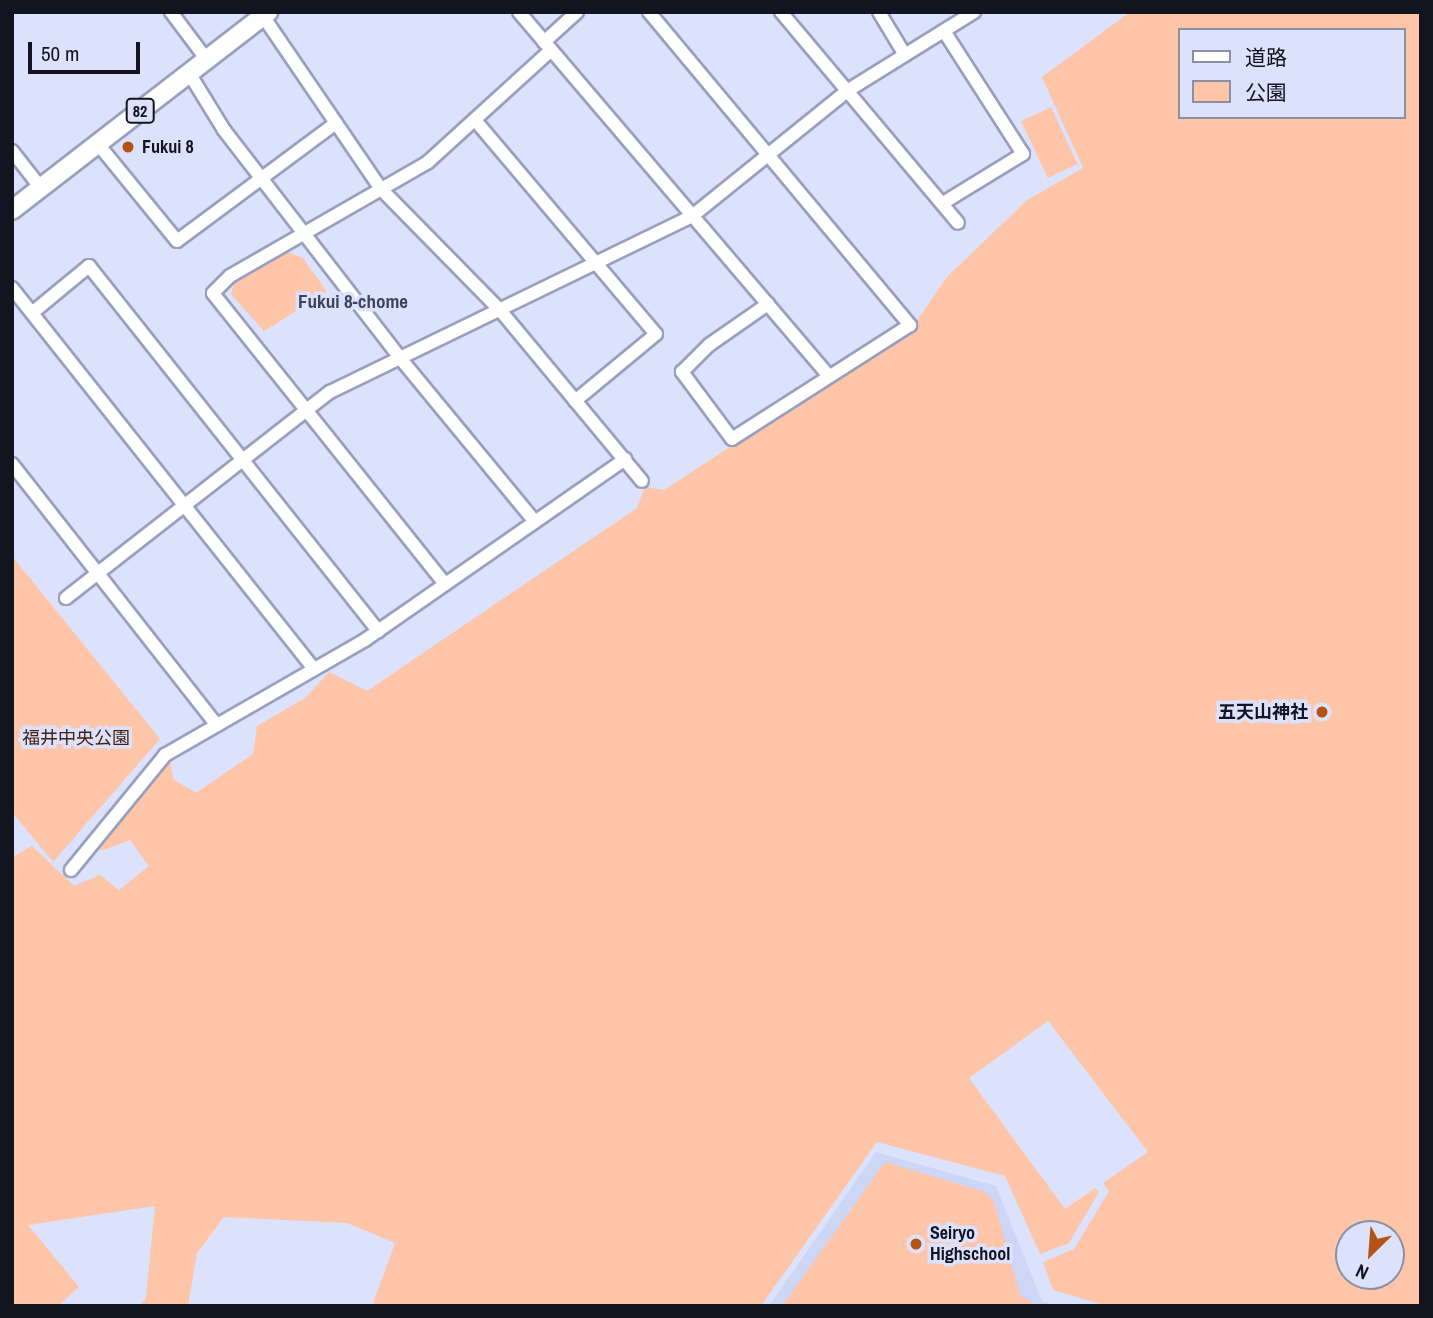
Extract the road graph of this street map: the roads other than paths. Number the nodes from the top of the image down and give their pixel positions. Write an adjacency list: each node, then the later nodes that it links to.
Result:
1 (171, 12): 12 (street)
2 (519, 12): 10 (street)
3 (577, 12): 10 (street)
4 (649, 12): 19 (street)
5 (781, 12): 14 (street)
6 (879, 12): 11 (street)
7 (974, 12): 9 (street)
8 (266, 14): 12 (main road, 82); 16 (street)
9 (944, 31): 11 (street); 23 (street)
10 (547, 46): 15 (street); 25 (street)
11 (905, 55): 14 (street)
12 (207, 60): 13 (main road, 82)
13 (190, 73): 17 (main road, 82); 20 (street)
14 (847, 91): 19 (street); 23 (street)
15 (475, 120): 22 (street); 28 (street)
16 (336, 122): 20 (street); 22 (street)
17 (98, 144): 20 (street); 21 (main road, 82)
18 (12, 151): 21 (street)
19 (768, 155): 25 (street); 34 (street)
20 (262, 179): 27 (street)
21 (41, 188): 24 (main road, 82)
22 (381, 189): 27 (street); 31 (street)
23 (943, 203): 26 (street)
24 (12, 211)
25 (694, 215): 28 (street); 30 (street)
26 (958, 223)
27 (303, 232): 33 (street); 36 (street)
28 (594, 264): 31 (street); 35 (street)
29 (12, 288): 32 (street)
30 (768, 304): 34 (street); 34 (street)
31 (499, 310): 33 (street); 35 (street)
32 (32, 313): 38 (street); 41 (street)
33 (400, 358): 36 (street); 42 (street)
34 (827, 374)
35 (575, 401): 37 (street)
36 (308, 409): 38 (street); 44 (street)
37 (625, 459): 40 (street); 42 (street)
38 (242, 461): 41 (street); 46 (street)
39 (12, 464): 43 (street)
40 (642, 481)
41 (182, 507): 43 (street); 47 (street)
42 (535, 522): 44 (street)
43 (97, 573): 45 (street); 48 (street)
44 (445, 584): 46 (street)
45 (66, 598)
46 (378, 631): 47 (street)
47 (314, 669): 48 (street)
48 (217, 725): 49 (street)
49 (71, 870)

